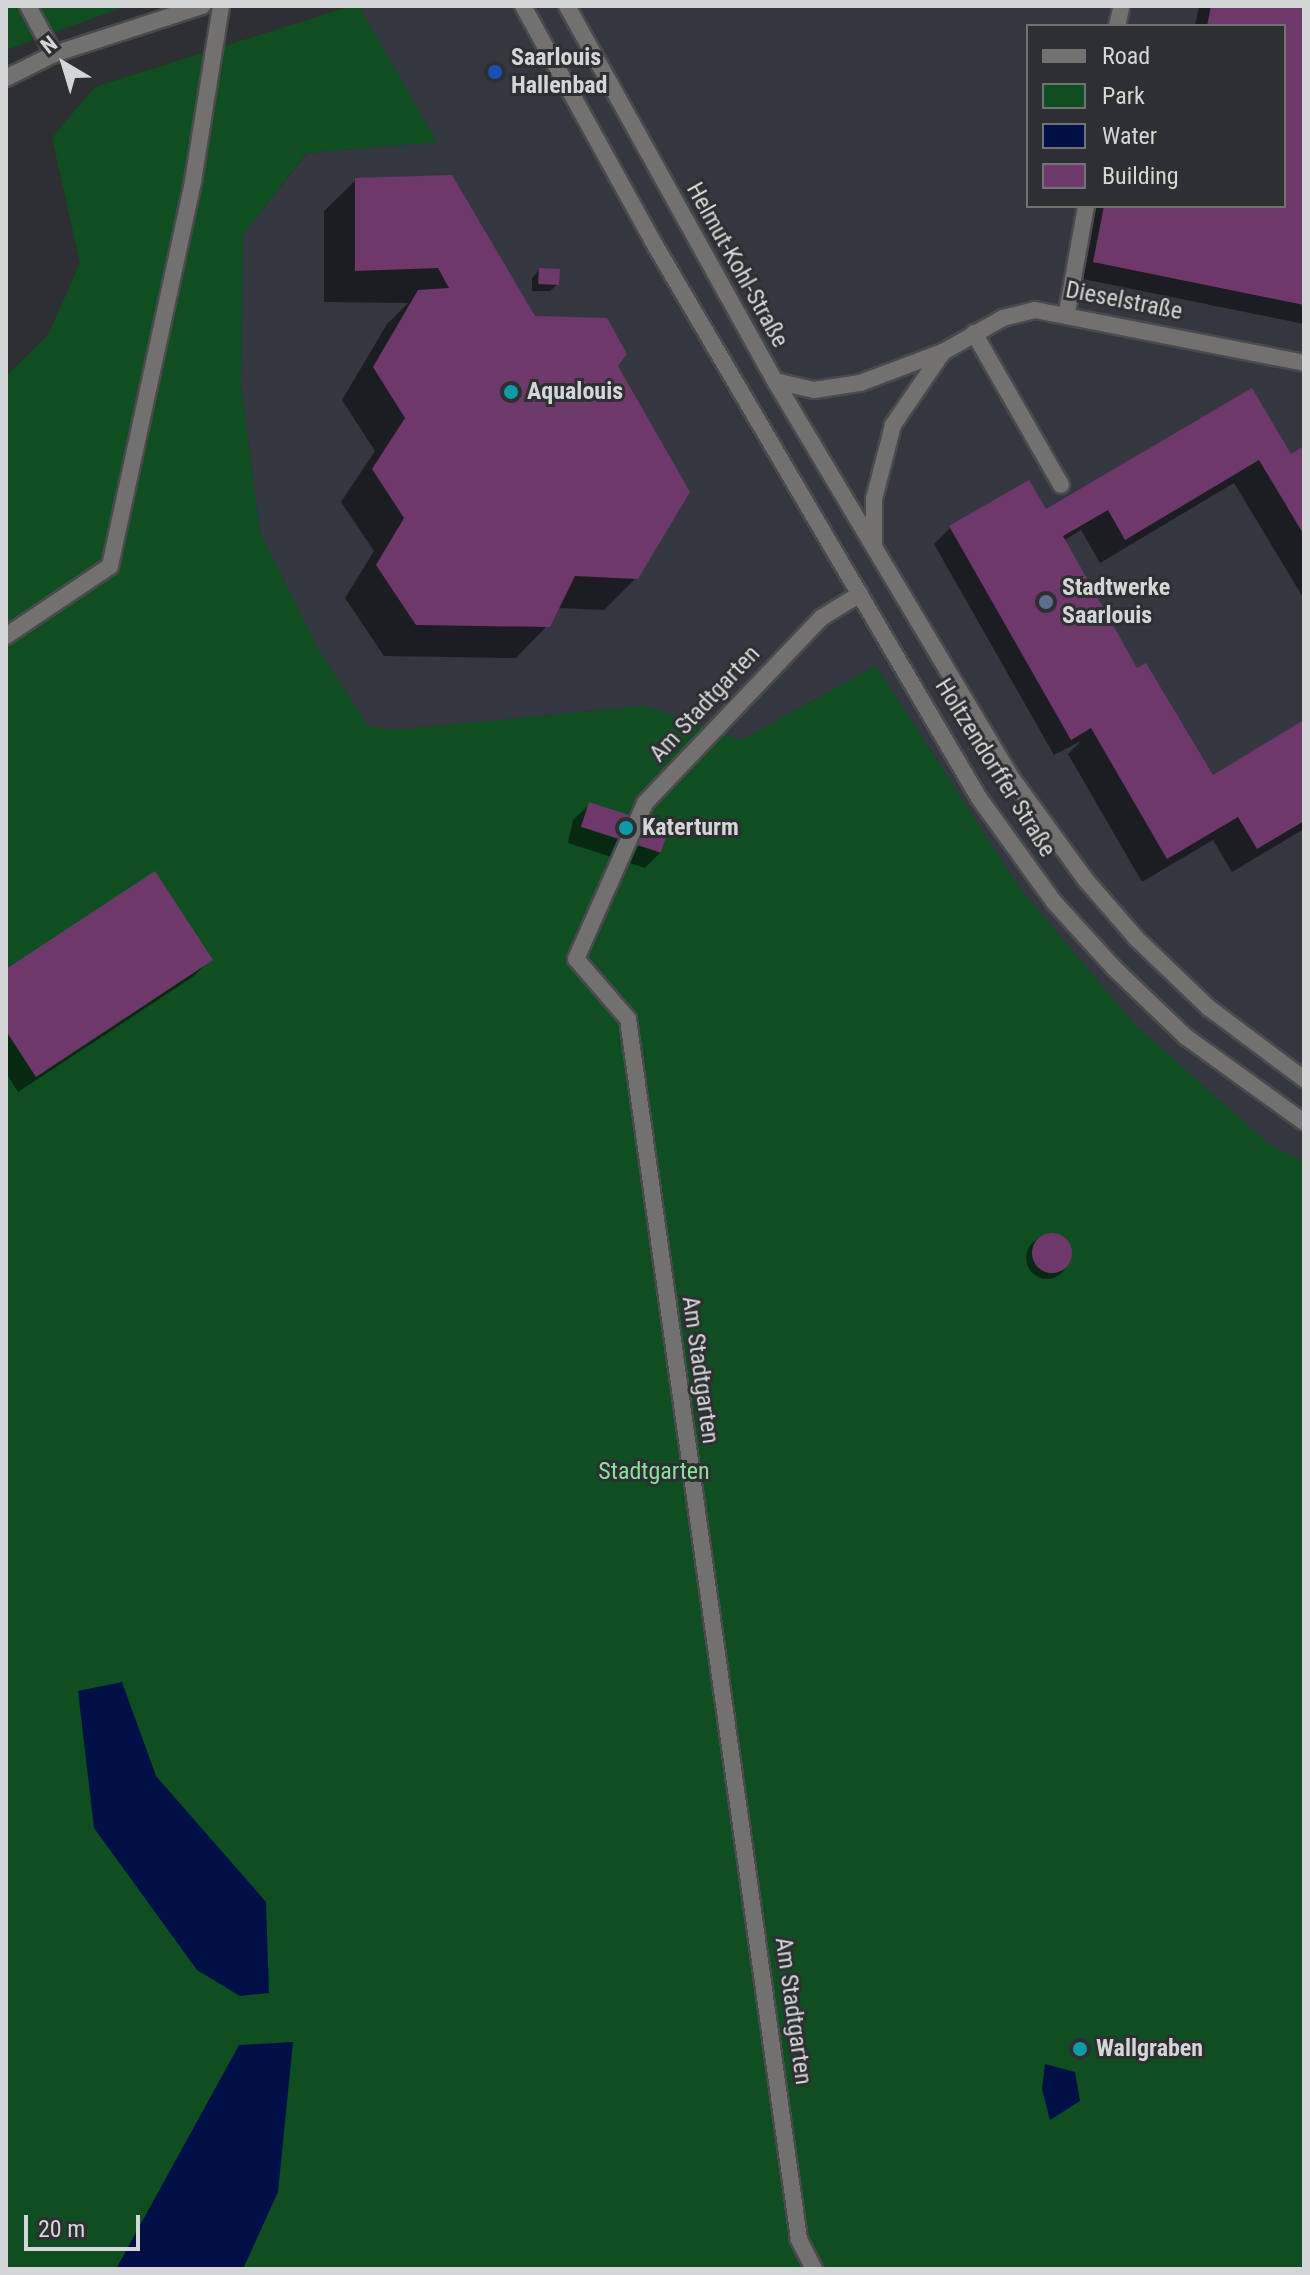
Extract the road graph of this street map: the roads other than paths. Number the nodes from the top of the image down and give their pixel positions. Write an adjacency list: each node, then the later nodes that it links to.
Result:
1 (28, 6): 8 (street)
2 (202, 6): 8 (street)
3 (221, 6): 19 (street)
4 (523, 6): 18 (street, Holtzendorffer Straße)
5 (567, 6): 15 (street, Helmut-Kohl-Straße)
6 (1121, 8): 7 (street)
7 (1117, 24)
8 (54, 54): 9 (street)
9 (6, 78)
10 (1086, 208): 11 (street)
11 (1067, 312): 12 (street, Dieselstraße); 14 (street, Dieselstraße)
12 (974, 333): 13 (street, Dieselstraße); 16 (street)
13 (943, 352): 15 (street, Dieselstraße); 17 (street, Dieselstraße)
14 (1304, 363)
15 (775, 381): 17 (street, Helmut-Kohl-Straße)
16 (1061, 485)
17 (874, 543): 20 (street, Holtzendorffer Straße)
18 (860, 594): 21 (street, Holtzendorffer Straße); 22 (street, Am Stadtgarten)
19 (6, 636)
20 (1304, 1079)
21 (1304, 1122)
22 (814, 2269)

